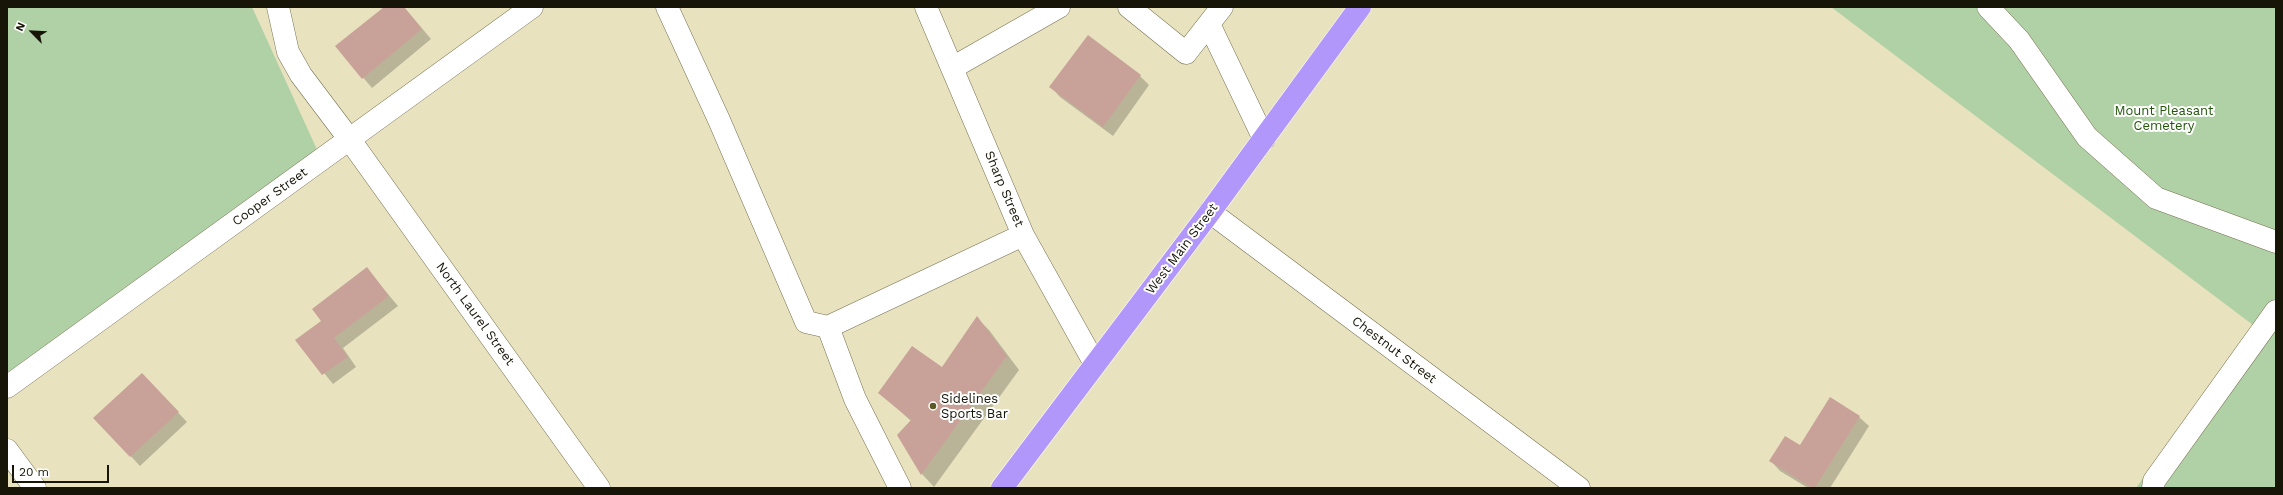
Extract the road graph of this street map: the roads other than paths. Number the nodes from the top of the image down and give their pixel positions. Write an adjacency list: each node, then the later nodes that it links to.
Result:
1 (278, 7): 12 (street, North Laurel Street)
2 (532, 7): 12 (street, Cooper Street)
3 (667, 7): 17 (street)
4 (926, 7): 10 (street, Sharp Street)
5 (1059, 7): 10 (street)
6 (1129, 7): 9 (street)
7 (1360, 7): 11 (highway, West Main Street)
8 (1994, 10): 15 (street)
9 (1216, 15): 11 (street)
10 (952, 68): 14 (street, Sharp Street)
11 (1264, 139): 13 (highway, West Main Street)
12 (350, 140): 19 (street, Cooper Street); 22 (street, North Laurel Street)
13 (1210, 212): 18 (highway, West Main Street); 25 (street, Chestnut Street)
14 (1023, 235): 17 (street); 18 (street, Sharp Street)
15 (2276, 242)
16 (2276, 311): 26 (street)
17 (828, 327): 23 (street)
18 (1096, 364): 24 (highway, West Main Street)
19 (7, 387)
20 (7, 450): 21 (street)
21 (35, 488)
22 (599, 488)
23 (900, 488)
24 (1002, 488)
25 (1579, 488)
26 (2154, 488)

